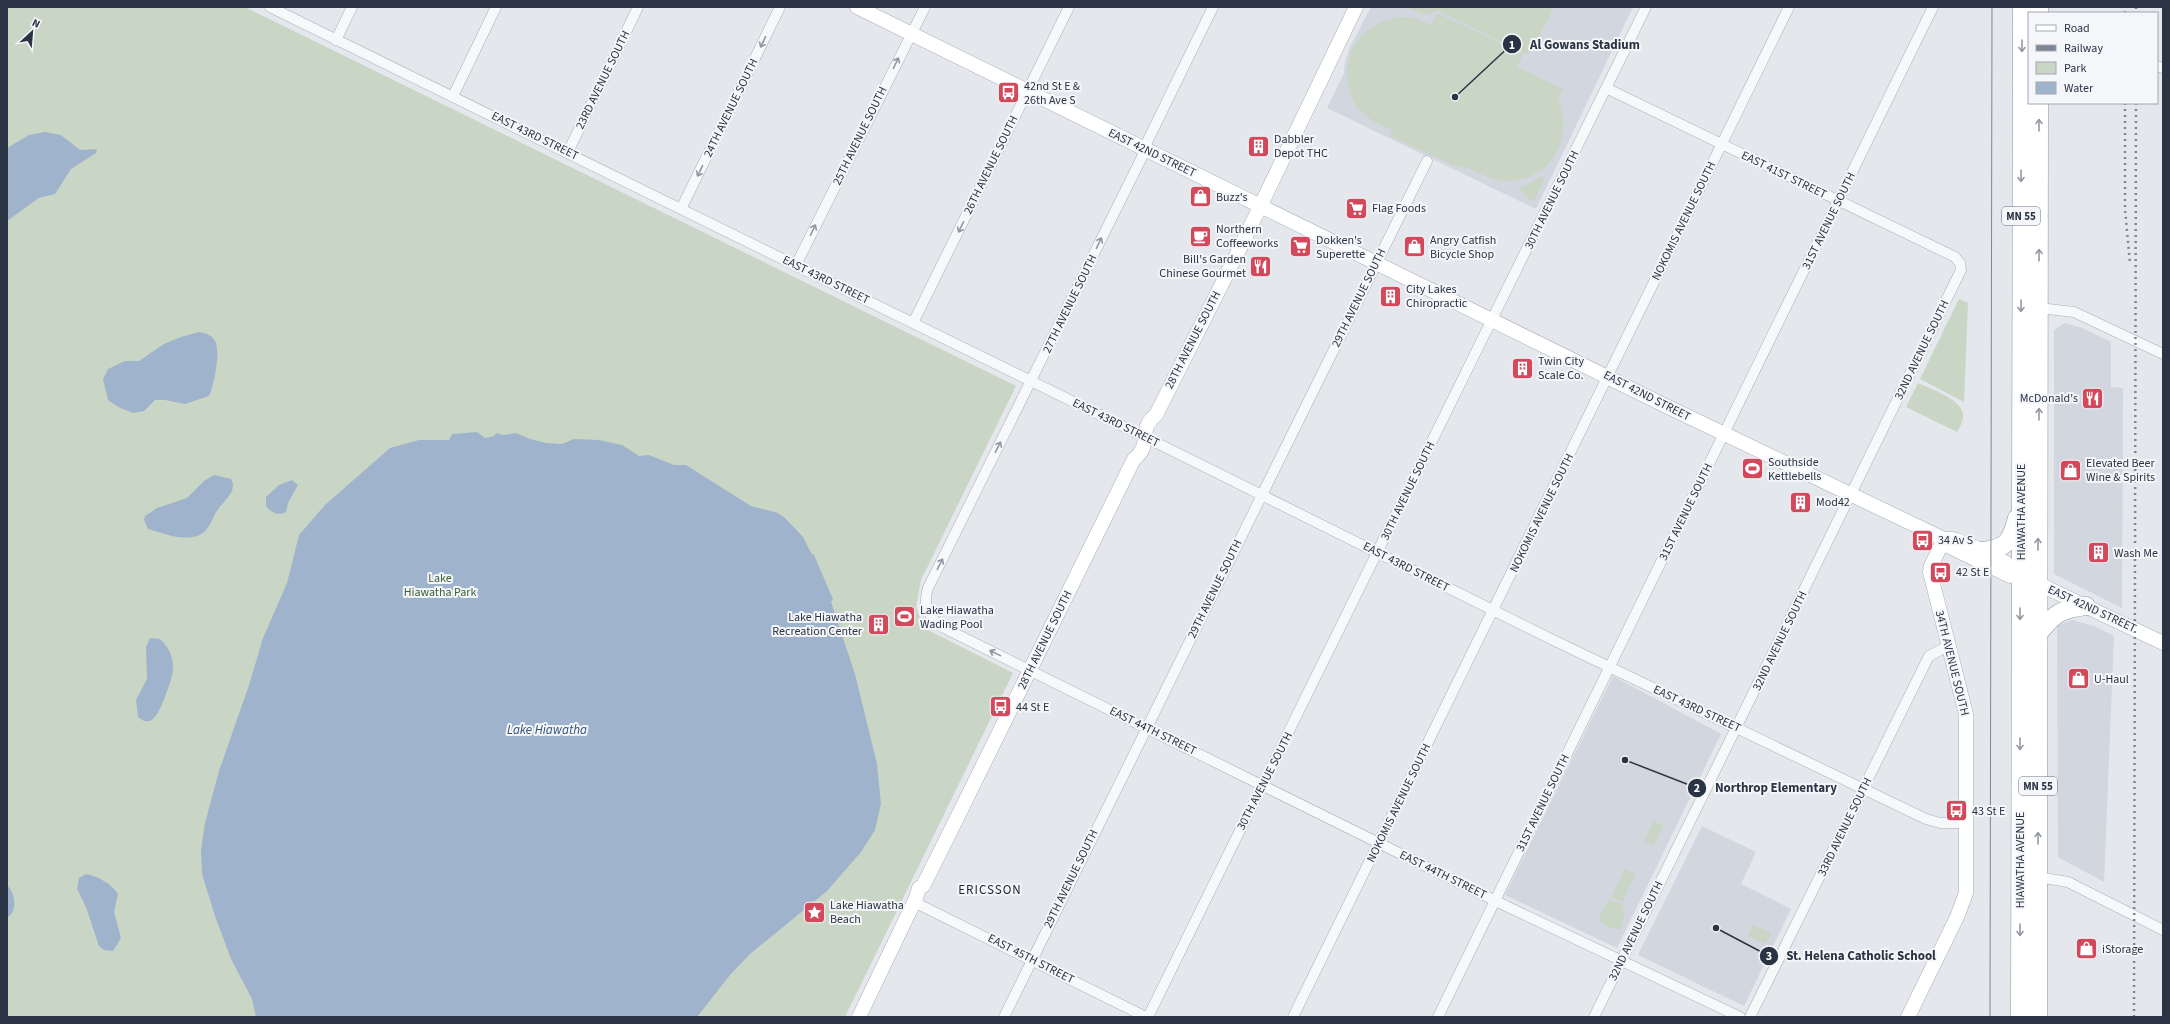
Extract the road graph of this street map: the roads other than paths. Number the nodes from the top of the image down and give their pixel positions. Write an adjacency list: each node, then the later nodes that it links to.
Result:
1 (270, 7): 16 (street, EAST 43RD STREET)
2 (352, 7): 16 (street)
3 (496, 7): 19 (street)
4 (638, 7): 23 (street, 23RD AVENUE SOUTH)
5 (780, 7): 27 (street, 24TH AVENUE SOUTH, one-way to 27)
6 (857, 7): 15 (street, EAST 42ND STREET)
7 (925, 7): 15 (street, 25TH AVENUE SOUTH)
8 (1069, 7): 18 (street, 26TH AVENUE SOUTH)
9 (1213, 7): 22 (street, 27TH AVENUE SOUTH)
10 (1356, 7): 26 (street, 28TH AVENUE SOUTH)
11 (1646, 7): 17 (street, 30TH AVENUE SOUTH)
12 (1789, 7): 21 (street, NOKOMIS AVENUE SOUTH)
13 (1933, 7): 25 (street, 31ST AVENUE SOUTH)
14 (2022, 7): 41 (highway, HIAWATHA AVENUE / MN 55, one-way to 41)
15 (911, 34): 18 (street, EAST 42ND STREET); 30 (street, 25TH AVENUE SOUTH, one-way to 15)
16 (336, 40): 19 (street, EAST 43RD STREET)
17 (1606, 88): 21 (street, EAST 41ST STREET); 32 (street, 30TH AVENUE SOUTH)
18 (1027, 92): 22 (street, EAST 42ND STREET); 33 (street, 26TH AVENUE SOUTH, one-way to 33)
19 (452, 96): 23 (street, EAST 43RD STREET)
20 (2039, 104): 31 (highway, HIAWATHA AVENUE / MN 55, one-way to 20)
21 (1722, 145): 25 (street, EAST 41ST STREET); 35 (street, NOKOMIS AVENUE SOUTH)
22 (1145, 149): 26 (street, EAST 42ND STREET); 36 (street, 27TH AVENUE SOUTH, one-way to 22)
23 (568, 152): 27 (street, EAST 43RD STREET)
24 (1427, 161): 28 (street, 29TH AVENUE SOUTH)
25 (1838, 202): 29 (street, EAST 41ST STREET); 37 (street, 31ST AVENUE SOUTH)
26 (1260, 206): 28 (street, EAST 42ND STREET); 38 (street, 28TH AVENUE SOUTH)
27 (682, 209): 30 (street, EAST 43RD STREET)
28 (1377, 262): 32 (street, EAST 42ND STREET); 39 (street, 29TH AVENUE SOUTH)
29 (1960, 263): 40 (street, 32ND AVENUE SOUTH)
30 (796, 265): 33 (street, EAST 43RD STREET)
31 (2039, 308): 34 (street); 46 (highway, HIAWATHA AVENUE / MN 55, one-way to 31)
32 (1493, 320): 35 (street, EAST 42ND STREET); 44 (street, 30TH AVENUE SOUTH)
33 (913, 323): 36 (street, EAST 43RD STREET)
34 (2163, 354)
35 (1608, 378): 37 (street, EAST 42ND STREET); 49 (street, NOKOMIS AVENUE SOUTH)
36 (1031, 382): 38 (street, EAST 43RD STREET); 47 (street, 27TH AVENUE SOUTH, one-way to 36)
37 (1725, 434): 40 (street, EAST 42ND STREET); 53 (street, 31ST AVENUE SOUTH)
38 (1145, 437): 39 (street, EAST 43RD STREET); 54 (street, 28TH AVENUE SOUTH)
39 (1261, 495): 44 (street, EAST 43RD STREET); 55 (street, 29TH AVENUE SOUTH)
40 (1851, 495): 42 (street, EAST 42ND STREET); 56 (street, 32ND AVENUE SOUTH)
41 (2021, 504): 43 (highway); 45 (highway, HIAWATHA AVENUE / MN 55)
42 (1944, 539): 43 (street, EAST 42ND STREET); 45 (street, EAST 42ND STREET); 52 (street, 34TH AVENUE SOUTH)
43 (1981, 552): 45 (street, EAST 42ND STREET)
44 (1378, 553): 49 (street, EAST 43RD STREET); 57 (street, 30TH AVENUE SOUTH)
45 (2020, 575): 46 (street, EAST 42ND STREET); 76 (highway, HIAWATHA AVENUE / MN 55, one-way to 76)
46 (2038, 584): 48 (street, EAST 42ND STREET); 50 (highway, HIAWATHA AVENUE / MN 55)
47 (925, 599): 54 (street, EAST 44TH STREET, one-way to 47)
48 (2086, 606): 50 (highway); 51 (street, EAST 42ND STREET)
49 (1494, 611): 53 (street, EAST 43RD STREET); 60 (street, NOKOMIS AVENUE SOUTH)
50 (2038, 634): 61 (highway, HIAWATHA AVENUE / MN 55, one-way to 50)
51 (2163, 642)
52 (1948, 646): 58 (street, 33RD AVENUE SOUTH); 59 (street, 34TH AVENUE SOUTH)
53 (1610, 668): 56 (street, EAST 43RD STREET); 63 (street, 31ST AVENUE SOUTH)
54 (1030, 670): 55 (street, EAST 44TH STREET); 62 (street, 28TH AVENUE SOUTH)
55 (1146, 728): 57 (street, EAST 44TH STREET); 65 (street, 29TH AVENUE SOUTH)
56 (1737, 728): 58 (street, EAST 43RD STREET); 66 (street, 32ND AVENUE SOUTH)
57 (1263, 786): 60 (street, EAST 44TH STREET); 69 (street, 30TH AVENUE SOUTH)
58 (1863, 789): 59 (street, EAST 43RD STREET); 74 (street, 33RD AVENUE SOUTH)
59 (1967, 823): 75 (street, 34TH AVENUE SOUTH)
60 (1379, 843): 63 (street, EAST 44TH STREET); 70 (street, NOKOMIS AVENUE SOUTH)
61 (2038, 877): 64 (street); 77 (highway, HIAWATHA AVENUE / MN 55)
62 (918, 895): 65 (street, EAST 45TH STREET); 67 (street, 28TH AVENUE SOUTH)
63 (1495, 900): 66 (street, EAST 44TH STREET); 71 (street, 31ST AVENUE SOUTH)
64 (2163, 930)
65 (1032, 960): 68 (street, 29TH AVENUE SOUTH); 69 (street, EAST 45TH STREET)
66 (1622, 962): 72 (street, 32ND AVENUE SOUTH); 73 (street, EAST 44TH STREET)
67 (859, 1017)
68 (1004, 1017)
69 (1147, 1017)
70 (1293, 1017)
71 (1438, 1017)
72 (1594, 1017)
73 (1740, 1017)
74 (1750, 1017)
75 (1908, 1017)
76 (2020, 1017)
77 (2038, 1017)

